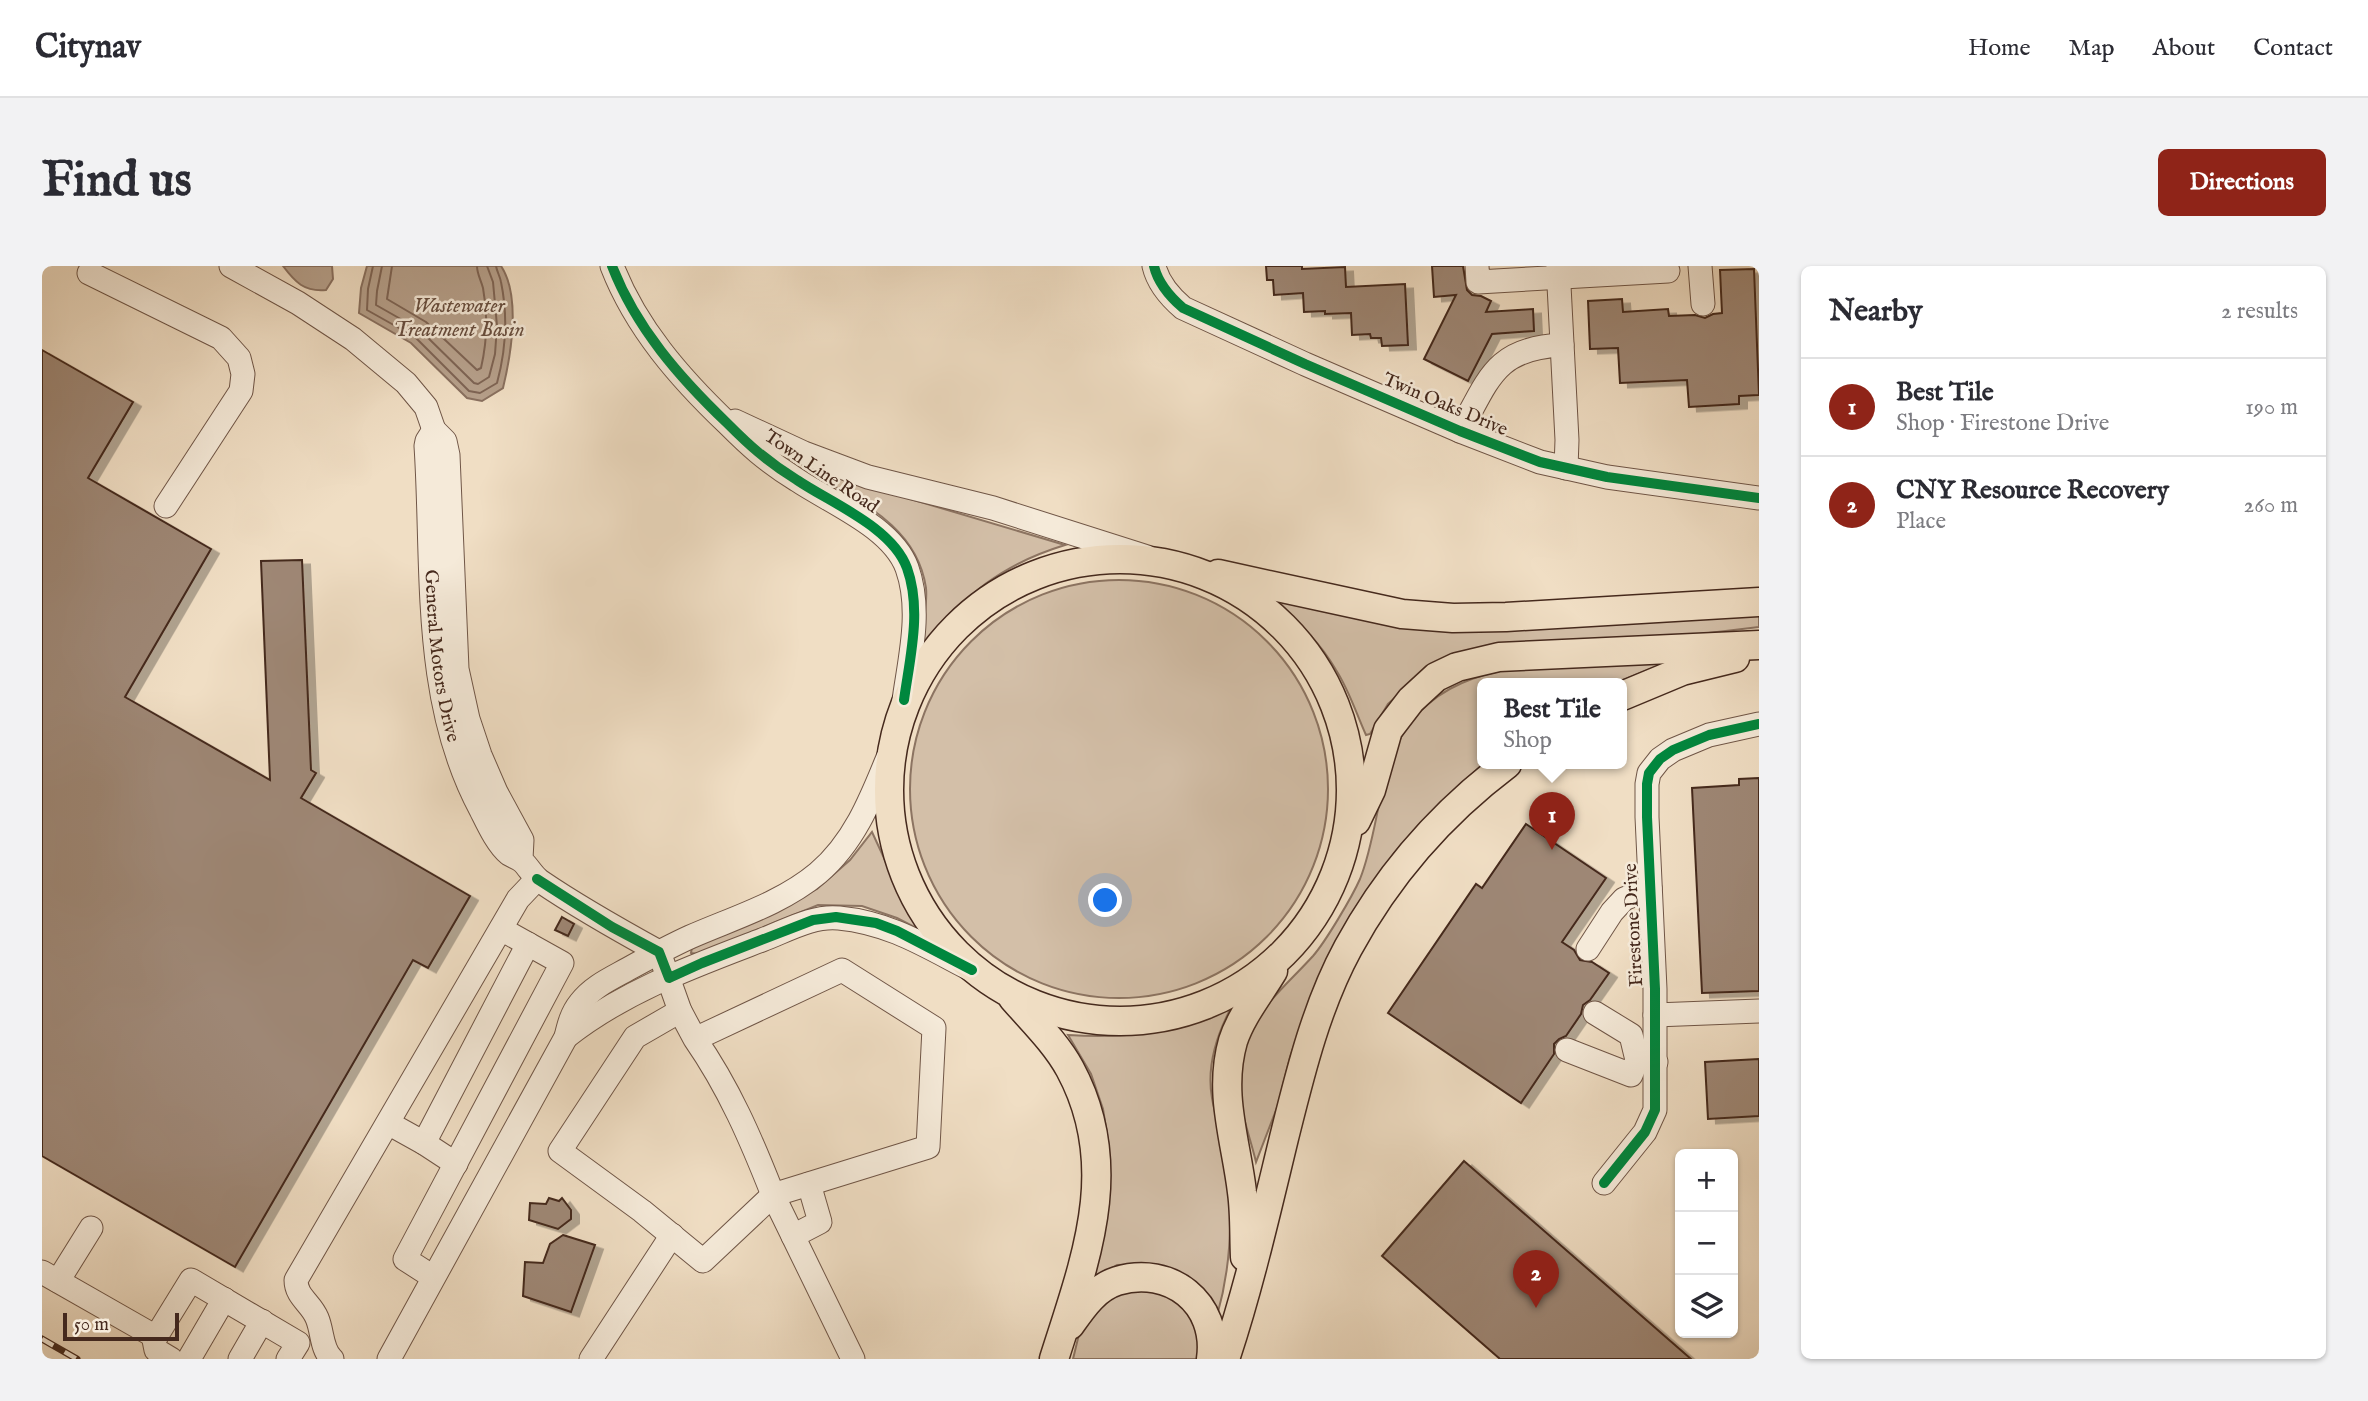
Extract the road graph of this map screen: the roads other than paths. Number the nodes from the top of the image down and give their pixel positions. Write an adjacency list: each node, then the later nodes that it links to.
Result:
1 (231, 266): 27 (street, General Motors Drive)
2 (612, 266): 11 (street, Town Line Road)
3 (1153, 266): 12 (street, Twin Oaks Drive)
4 (1477, 266): 8 (street)
5 (1700, 266): 9 (street)
6 (87, 268): 15 (street)
7 (1668, 271): 8 (street)
8 (1558, 272): 10 (street)
9 (1703, 304)
10 (1562, 345): 12 (street); 13 (street)
11 (717, 413): 16 (street, Town Line Road); 22 (street, Town Line Road)
12 (1460, 431): 13 (street, Twin Oaks Drive)
13 (1566, 468): 14 (street, Twin Oaks Drive)
14 (1759, 498)
15 (166, 506)
16 (1147, 557): 17 (main road); 22 (main road)
17 (1198, 570): 18 (main road); 26 (main road)
18 (1759, 602)
19 (1759, 645): 26 (main road)
20 (1759, 654): 21 (main road)
21 (1627, 694)
22 (904, 700): 24 (main road)
23 (1759, 724): 28 (street, Firestone Drive)
24 (891, 750): 32 (street); 34 (main road)
25 (1501, 769): 56 (main road)
26 (1346, 843): 33 (main road)
27 (537, 879): 29 (street); 32 (street, General Motors Drive)
28 (1650, 888): 31 (street); 40 (street, Firestone Drive)
29 (501, 929): 30 (street); 45 (street)
30 (528, 944): 46 (street); 47 (street)
31 (1588, 949)
32 (659, 952): 35 (street); 41 (street)
33 (1283, 954): 36 (main road); 56 (main road)
34 (972, 970): 35 (street); 36 (main road)
35 (669, 978): 37 (street); 41 (street)
36 (1013, 998): 60 (main road)
37 (680, 1011): 42 (street); 52 (street)
38 (1759, 1011): 40 (street)
39 (1595, 1013): 44 (street)
40 (1655, 1015): 44 (street, Firestone Drive)
41 (566, 1037): 55 (street)
42 (695, 1039): 49 (street); 50 (street)
43 (1567, 1050): 44 (street)
44 (1647, 1061): 48 (street, Firestone Drive)
45 (388, 1123): 46 (street); 62 (street)
46 (424, 1143): 47 (street)
47 (456, 1164): 55 (street)
48 (1604, 1183)
49 (809, 1184): 50 (street); 53 (street)
50 (773, 1195): 52 (street); 53 (street)
51 (91, 1228): 54 (street)
52 (673, 1235): 67 (street)
53 (793, 1236): 68 (street)
54 (50, 1276): 59 (street)
55 (433, 1277): 66 (street)
56 (1246, 1291): 70 (main road)
57 (224, 1299): 58 (street); 59 (street); 64 (street)
58 (262, 1321): 61 (street); 65 (street)
59 (156, 1337): 63 (street)
60 (1058, 1348): 69 (main road)
61 (293, 1351): 62 (street)
62 (327, 1357)
63 (172, 1359)
64 (190, 1359)
65 (240, 1359)
66 (388, 1359)
67 (591, 1359)
68 (853, 1359)
69 (1211, 1359)
70 (1225, 1359)

